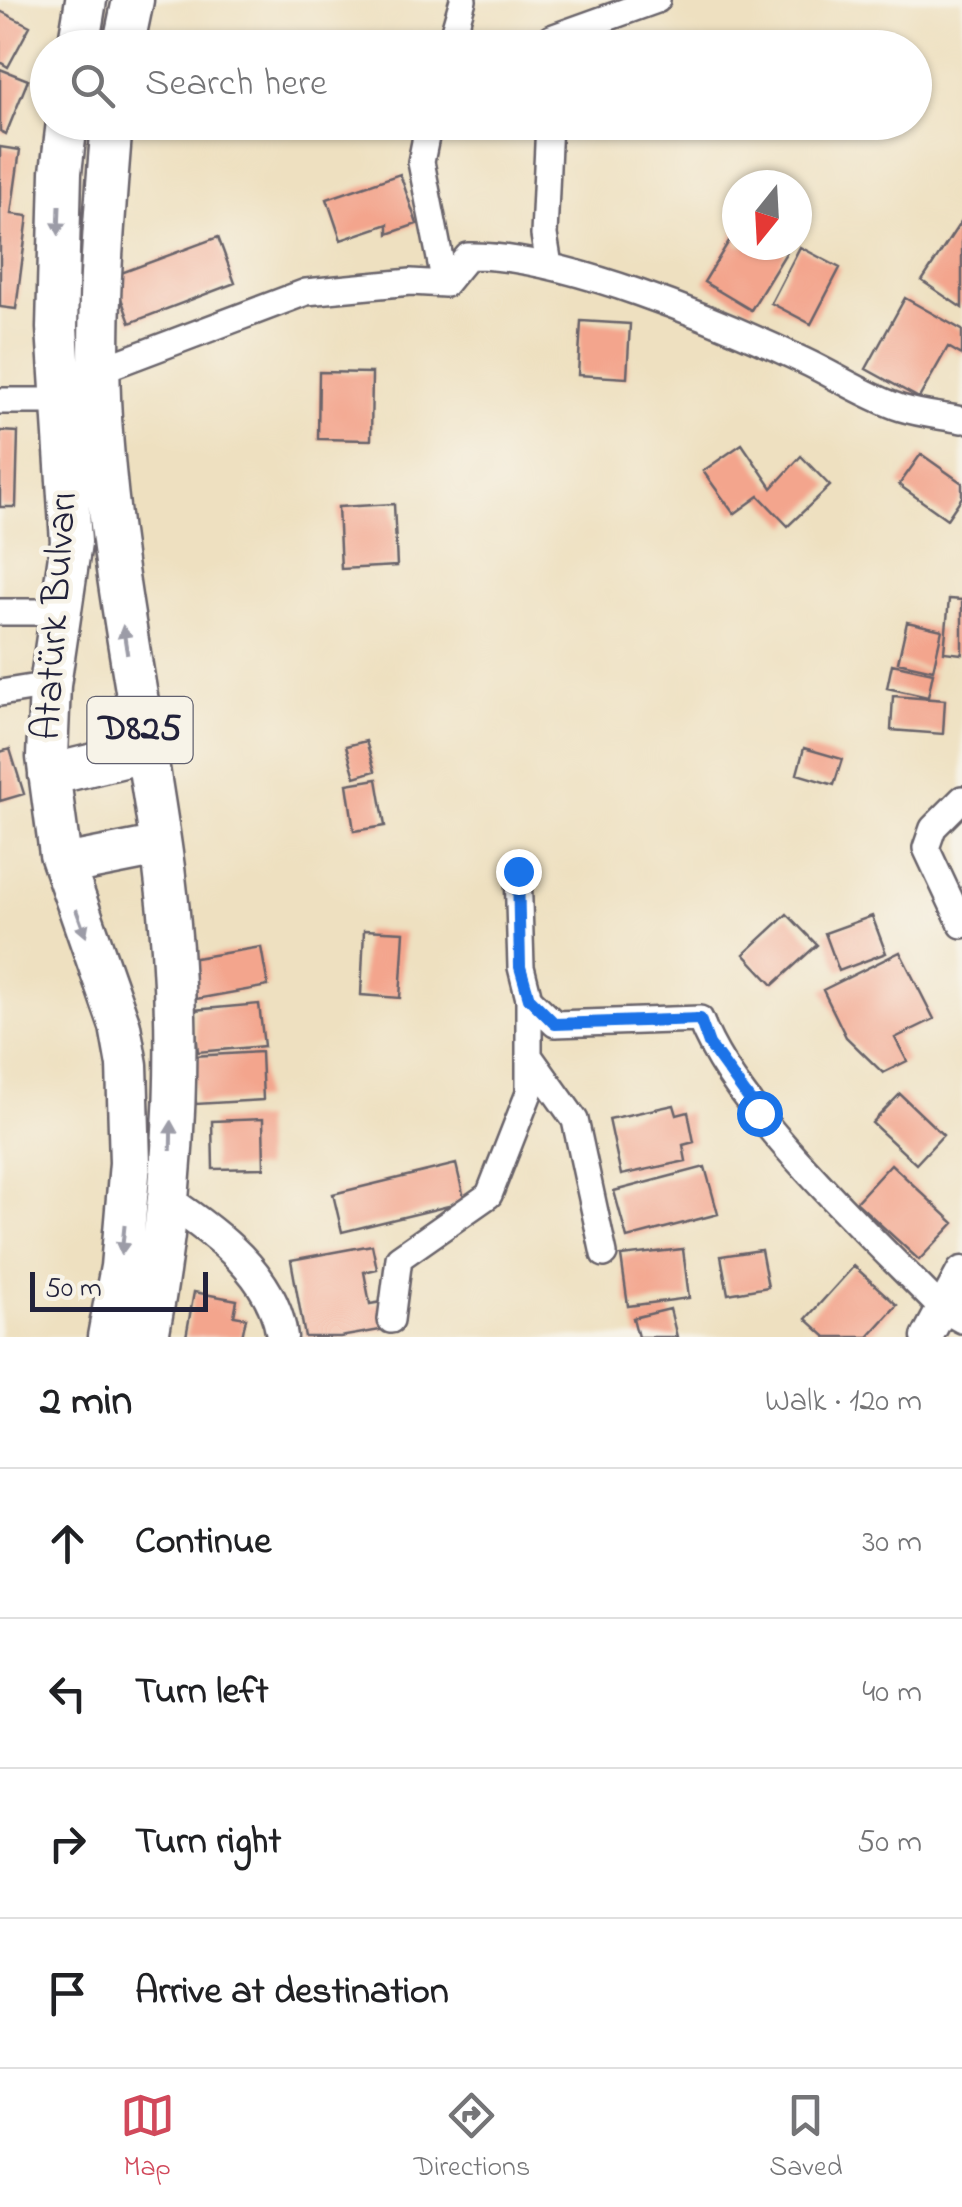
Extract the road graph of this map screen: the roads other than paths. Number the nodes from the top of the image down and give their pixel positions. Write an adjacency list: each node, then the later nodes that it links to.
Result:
1 (86, 0): 5 (highway)
2 (134, 0): 6 (highway)
3 (463, 0): 7 (street)
4 (657, 0): 8 (street)
5 (81, 30)
6 (128, 30)
7 (454, 30)
8 (573, 30)
9 (66, 140): 17 (highway, Atatürk Bulvarı, one-way to 17)
10 (111, 140): 15 (highway, Atatürk Bulvarı / D825)
11 (426, 140): 14 (street)
12 (548, 140): 13 (street)
13 (549, 265): 14 (street); 18 (street)
14 (445, 284): 15 (street)
15 (100, 370): 23 (highway, Atatürk Bulvarı / D825, one-way to 15)
16 (0, 400): 17 (street)
17 (61, 401): 20 (highway, Atatürk Bulvarı)
18 (962, 420)
19 (0, 612): 20 (street)
20 (63, 612): 21 (highway, Atatürk Bulvarı)
21 (50, 685): 22 (street); 24 (highway, Atatürk Bulvarı)
22 (0, 693)
23 (144, 752): 24 (highway); 26 (highway, Atatürk Bulvarı / D825)
24 (50, 775): 27 (highway, Atatürk Bulvarı)
25 (962, 799): 29 (street)
26 (160, 846): 27 (highway); 32 (highway, Atatürk Bulvarı / D825, one-way to 26)
27 (64, 865): 37 (highway, Atatürk Bulvarı, one-way to 37)
28 (518, 871): 30 (street)
29 (962, 925)
30 (529, 998): 31 (street); 35 (street)
31 (530, 1057): 33 (street); 36 (street)
32 (168, 1200): 38 (highway, Atatürk Bulvarı / D825); 39 (street)
33 (604, 1254)
34 (962, 1272): 35 (street)
35 (952, 1314): 40 (street)
36 (391, 1320)
37 (108, 1337)
38 (148, 1337)
39 (282, 1337)
40 (926, 1337)

